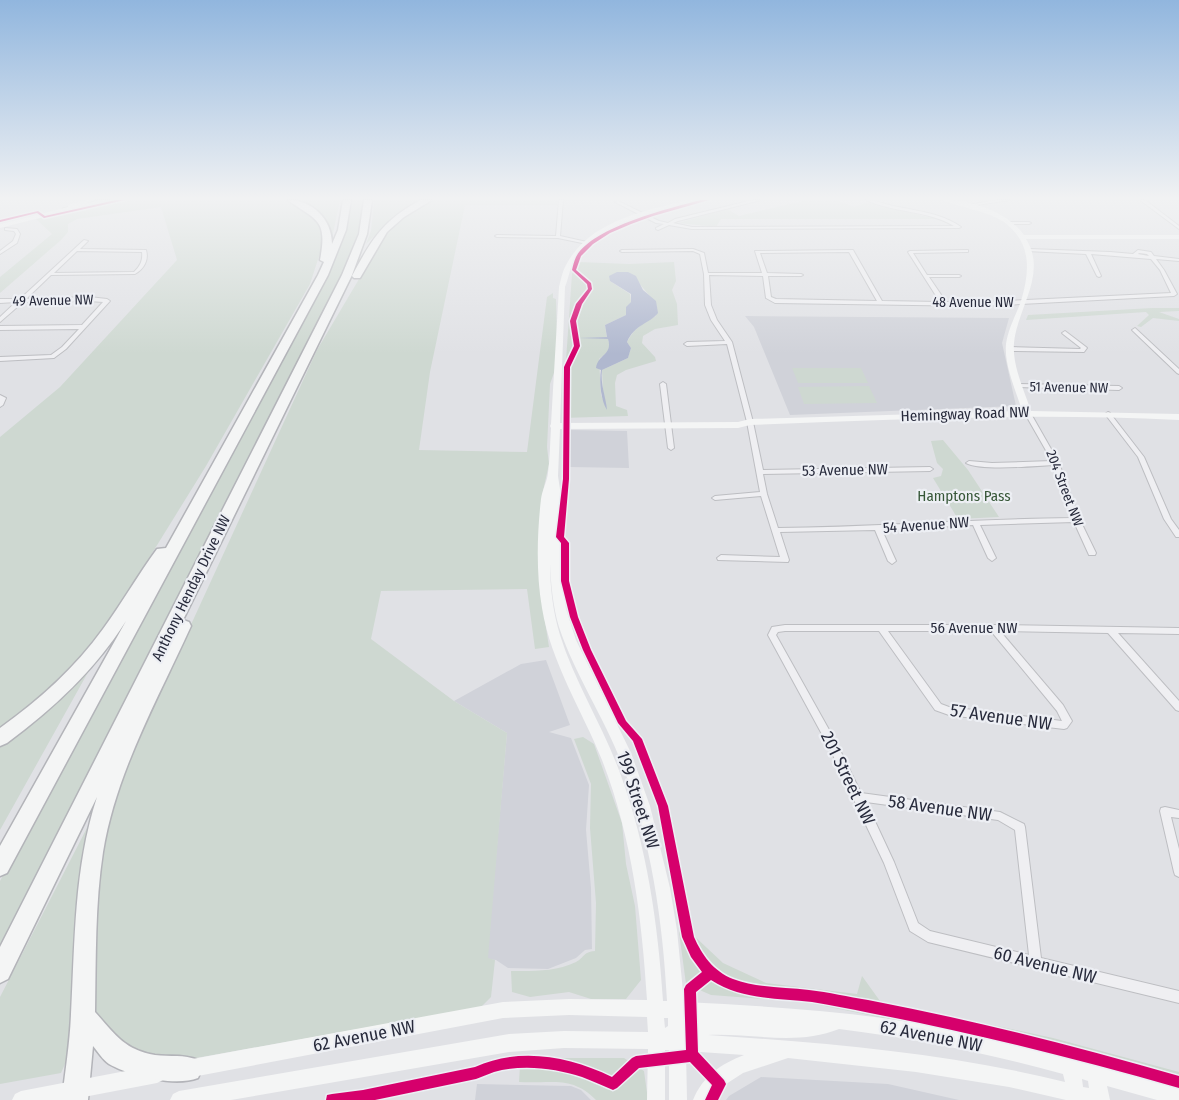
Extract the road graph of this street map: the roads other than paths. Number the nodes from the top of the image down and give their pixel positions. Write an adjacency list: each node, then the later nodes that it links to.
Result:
1 (76, 251): 17 (street)
2 (144, 251): 17 (street)
3 (326, 251): 24 (highway)
4 (334, 251): 24 (highway, Anthony Henday Drive NW)
5 (356, 251): 29 (highway, Anthony Henday Drive NW)
6 (368, 251): 29 (highway)
7 (579, 251): 50 (main road, 199 Street NW)
8 (699, 251): 18 (street)
9 (758, 251): 19 (street)
10 (851, 251): 27 (street)
11 (911, 251): 21 (street)
12 (1029, 251): 28 (main road, 204 Street NW)
13 (1068, 251): 14 (street)
14 (1088, 252): 15 (street); 23 (street)
15 (1152, 257): 16 (street); 28 (street, 48 Avenue NW)
16 (1179, 260)
17 (51, 274): 25 (street)
18 (707, 275): 19 (street); 36 (street)
19 (765, 275): 20 (street); 27 (street, 48 Avenue NW)
20 (801, 275)
21 (926, 276): 22 (street); 30 (street)
22 (959, 276)
23 (1099, 276)
24 (314, 292): 60 (highway, Anthony Henday Drive NW)
25 (23, 299): 26 (street, 49 Avenue NW); 31 (street); 32 (street, 49 Avenue NW)
26 (0, 301)
27 (880, 302): 30 (street, 48 Avenue NW)
28 (1023, 302): 30 (street, 48 Avenue NW); 38 (main road, 204 Street NW)
29 (333, 303): 66 (highway, Anthony Henday Drive NW)
30 (942, 303)
31 (0, 320)
32 (82, 327): 33 (street); 39 (street)
33 (0, 328)
34 (1135, 330): 40 (street)
35 (1065, 333): 38 (street)
36 (729, 342): 37 (street); 49 (street)
37 (687, 344)
38 (1010, 349): 44 (main road, 204 Street NW)
39 (0, 359)
40 (1170, 363): 41 (street); 42 (street)
41 (1179, 363)
42 (1179, 372)
43 (663, 384): 51 (street)
44 (1019, 386): 45 (street, 51 Avenue NW); 46 (main road, 204 Street NW)
45 (1119, 388)
46 (1028, 412): 47 (main road, Hemingway Road NW); 49 (main road, Hemingway Road NW); 54 (street, 204 Street NW)
47 (1108, 414): 48 (main road, Hemingway Road NW); 65 (street)
48 (1179, 417)
49 (750, 422): 51 (main road, Hemingway Road NW); 56 (street)
50 (555, 423): 51 (main road, Hemingway Road NW); 57 (main road, 199 Street NW)
51 (668, 423): 52 (street)
52 (671, 448)
53 (969, 463): 54 (street)
54 (1056, 463): 61 (street, 204 Street NW)
55 (930, 469): 56 (street, 53 Avenue NW)
56 (760, 472): 58 (street)
57 (552, 476): 86 (main road, 199 Street NW); 87 (main road, 199 Street NW)
58 (764, 494): 59 (street); 64 (street)
59 (715, 498)
60 (192, 514): 77 (highway); 80 (highway, Anthony Henday Drive NW)
61 (1076, 520): 62 (street, 54 Avenue NW); 67 (street, 204 Street NW)
62 (975, 522): 63 (street, 54 Avenue NW); 69 (street)
63 (878, 529): 64 (street, 54 Avenue NW); 70 (street)
64 (777, 530): 68 (street)
65 (1179, 536)
66 (210, 550): 84 (highway, Anthony Henday Drive NW); 88 (highway)
67 (1092, 553)
68 (721, 558)
69 (992, 558)
70 (892, 561)
71 (880, 628): 72 (street, 56 Avenue NW); 72 (street, 57 Avenue NW); 75 (street, 56 Avenue NW)
72 (993, 628): 73 (street, 56 Avenue NW)
73 (1110, 630): 74 (street, 56 Avenue NW); 76 (street)
74 (1179, 631)
75 (772, 634): 78 (street, 201 Street NW)
76 (1179, 707)
77 (0, 738)
78 (857, 796): 82 (street, 201 Street NW); 83 (street, 58 Avenue NW)
79 (1179, 814): 81 (street)
80 (0, 866)
81 (1179, 872)
82 (914, 927): 83 (street, 60 Avenue NW)
83 (1036, 963): 85 (street, 60 Avenue NW)
84 (0, 971)
85 (1179, 997)
86 (655, 1009): 87 (main road, 62 Avenue NW); 91 (main road, 199 Street NW); 94 (main road, 62 Avenue NW)
87 (677, 1010): 89 (main road, 62 Avenue NW); 90 (main road, 199 Street NW)
88 (83, 1016): 94 (highway); 96 (highway)
89 (842, 1021): 90 (main road); 93 (main road, 62 Avenue NW)
90 (678, 1036): 91 (main road, 62 Avenue NW); 92 (main road, 62 Avenue NW); 102 (main road, 199 Street NW)
91 (656, 1041): 100 (main road, 62 Avenue NW); 101 (main road, 199 Street NW)
92 (793, 1049): 97 (main road, 62 Avenue NW); 103 (main road)
93 (1071, 1068): 95 (main road, 62 Avenue NW); 97 (main road)
94 (189, 1069): 96 (main road, 62 Avenue NW)
95 (1096, 1074): 98 (main road, 62 Avenue NW); 104 (main road)
96 (75, 1095): 99 (main road, 62 Avenue NW)
97 (1076, 1096): 104 (main road, 62 Avenue NW)
98 (1179, 1097)
99 (21, 1100)
100 (179, 1100)
101 (656, 1100)
102 (678, 1100)
103 (702, 1100)
104 (1101, 1100)

